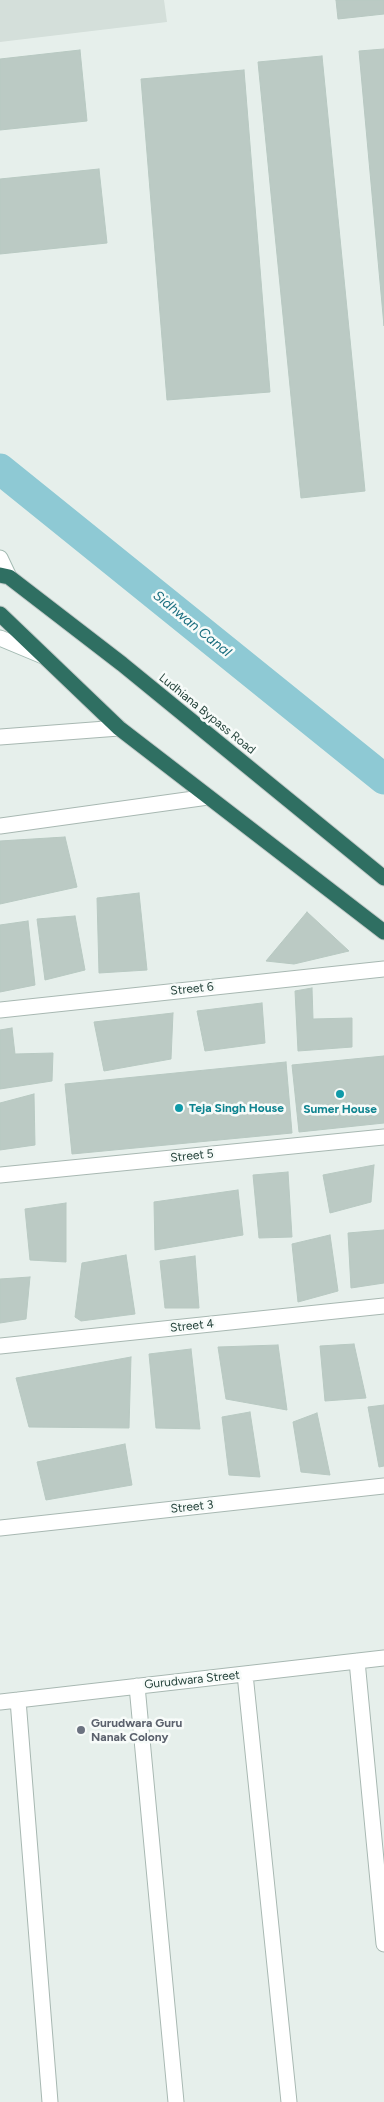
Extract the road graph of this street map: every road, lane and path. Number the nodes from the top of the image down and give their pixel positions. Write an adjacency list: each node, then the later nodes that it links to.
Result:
1 (0, 558): 2 (street)
2 (5, 576): 10 (highway, Ludhiana Bypass Road)
3 (0, 614): 5 (highway)
4 (0, 638): 5 (street)
5 (44, 656): 6 (highway)
6 (119, 728): 7 (street); 8 (highway)
7 (0, 737)
8 (208, 797): 9 (street); 11 (highway)
9 (0, 826)
10 (384, 878)
11 (384, 932)
12 (384, 969): 13 (street, Street 6)
13 (0, 1010)
14 (384, 1137): 15 (street, Street 5)
15 (0, 1175)
16 (384, 1306): 17 (street, Street 4)
17 (0, 1346)
18 (384, 1486): 19 (street, Street 3)
19 (0, 1528)
20 (384, 1658): 21 (street, Gurudwara Street)
21 (357, 1661): 22 (street, Gurudwara Street); 26 (street)
22 (245, 1674): 23 (street, Gurudwara Street); 29 (street)
23 (137, 1686): 24 (street, Gurudwara Street); 28 (street)
24 (18, 1700): 25 (street, Gurudwara Street); 27 (street)
25 (0, 1702)
26 (384, 1944)
27 (50, 2102)
28 (176, 2102)
29 (289, 2102)

